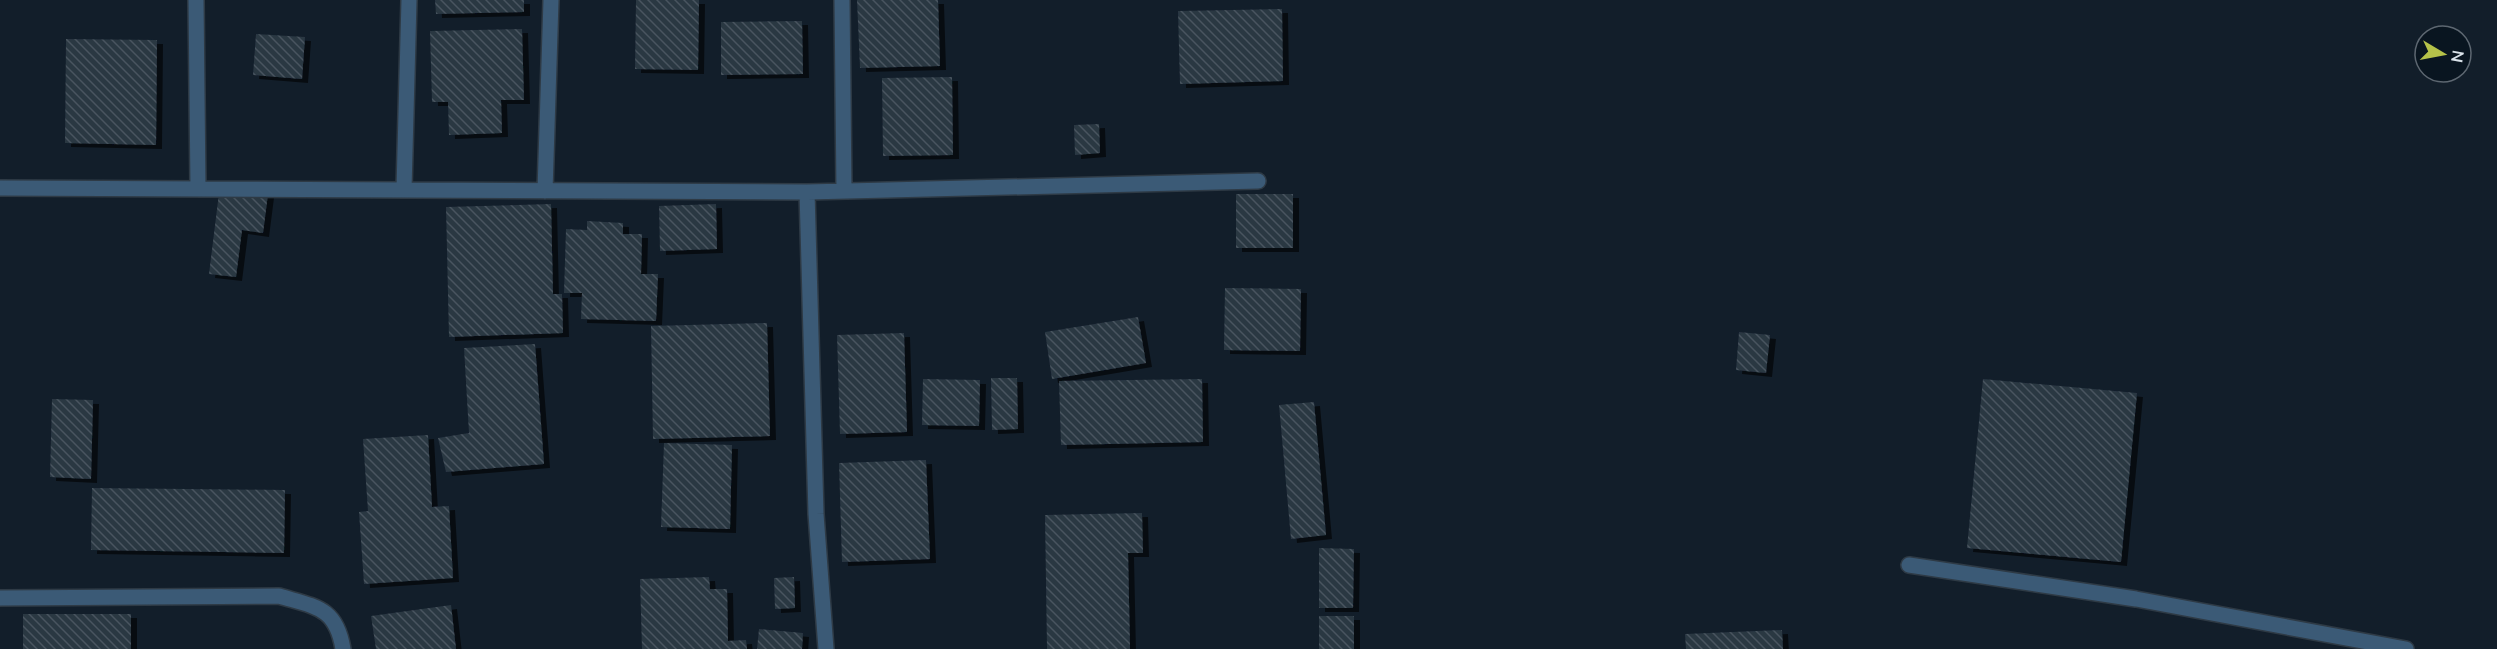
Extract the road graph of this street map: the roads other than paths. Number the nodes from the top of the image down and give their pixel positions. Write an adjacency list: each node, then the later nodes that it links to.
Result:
1 (196, 0): 7 (street)
2 (409, 0): 8 (street)
3 (551, 0): 9 (street)
4 (842, 0): 10 (street)
5 (1258, 181): 10 (street)
6 (0, 188): 7 (street)
7 (198, 188): 8 (street)
8 (404, 189): 9 (street)
9 (545, 191): 11 (street)
10 (844, 191): 11 (street)
11 (807, 192): 15 (street)
12 (1909, 566): 16 (street)
13 (0, 598): 14 (street)
14 (343, 649)
15 (826, 649)
16 (2406, 649)

